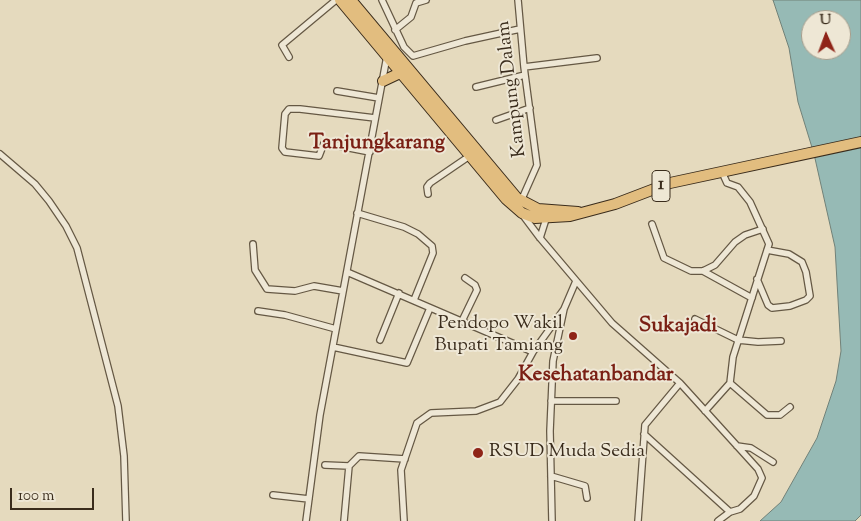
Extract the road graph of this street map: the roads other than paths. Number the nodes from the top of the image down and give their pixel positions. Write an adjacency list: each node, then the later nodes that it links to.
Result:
1 (336, 0): 11 (street)
2 (340, 0): 10 (highway, 1)
3 (351, 0): 10 (highway, 1)
4 (382, 0): 8 (street)
5 (426, 0): 8 (street)
6 (518, 0): 7 (street, Kampung Dalam)
7 (520, 29): 9 (street); 13 (street, Kampung Dalam)
8 (395, 30): 9 (street)
9 (404, 47): 10 (street)
10 (392, 55): 14 (highway, 1); 16 (street); 21 (highway, 1)
11 (289, 57)
12 (597, 58): 13 (street)
13 (524, 67): 15 (street, Kampung Dalam)
14 (400, 72): 16 (highway); 21 (highway, 1)
15 (525, 75): 17 (street); 20 (street, Kampung Dalam)
16 (383, 81): 19 (street)
17 (476, 87)
18 (337, 91): 19 (street)
19 (380, 98): 22 (street)
20 (530, 108): 23 (street); 30 (street, Kampung Dalam)
21 (438, 111): 27 (highway, 1); 30 (highway, 1)
22 (376, 118): 25 (street); 25 (street)
23 (496, 120)
24 (861, 142): 28 (highway, 1)
25 (370, 152): 32 (street)
26 (0, 154): 77 (street)
27 (471, 155): 29 (street); 33 (highway, 1)
28 (722, 172): 31 (highway, 1); 36 (street)
29 (428, 194)
30 (520, 201): 31 (highway, 1)
31 (579, 212): 34 (highway, 1)
32 (357, 213): 41 (street); 48 (street)
33 (522, 213): 34 (highway, 1); 37 (street)
34 (546, 219): 37 (street)
35 (652, 224): 40 (street)
36 (763, 229): 39 (street); 40 (street)
37 (540, 238): 44 (street)
38 (253, 244): 45 (street)
39 (767, 250): 43 (street); 43 (street)
40 (703, 270): 47 (street)
41 (347, 272): 45 (street); 46 (street)
42 (465, 278): 53 (street)
43 (757, 279): 47 (street)
44 (576, 281): 50 (street); 60 (street)
45 (343, 291): 54 (street)
46 (398, 293): 48 (street); 55 (street)
47 (752, 298): 56 (street)
48 (414, 300): 49 (street)
49 (430, 308): 53 (street); 58 (street)
50 (564, 309): 59 (street); 62 (street)
51 (258, 311): 54 (street)
52 (694, 319): 56 (street)
53 (462, 321): 59 (street)
54 (336, 330): 58 (street)
55 (380, 340)
56 (738, 340): 57 (street); 61 (street)
57 (781, 341)
58 (332, 347): 75 (street)
59 (534, 352): 68 (street)
60 (680, 383): 65 (street); 66 (street)
61 (730, 383): 64 (street); 65 (street)
62 (551, 401): 63 (street); 72 (street)
63 (616, 401)
64 (790, 407)
65 (705, 411): 67 (street)
66 (644, 434): 76 (street); 82 (street)
67 (737, 446): 69 (street); 76 (street)
68 (405, 460): 71 (street); 80 (street)
69 (773, 462)
70 (325, 464): 71 (street)
71 (349, 466): 79 (street)
72 (551, 476): 74 (street); 81 (street)
73 (273, 495): 75 (street)
74 (586, 498)
75 (308, 499): 78 (street)
76 (730, 512): 83 (street)
77 (126, 521)
78 (306, 521)
79 (344, 521)
80 (404, 521)
81 (552, 521)
82 (638, 521)
83 (718, 521)

